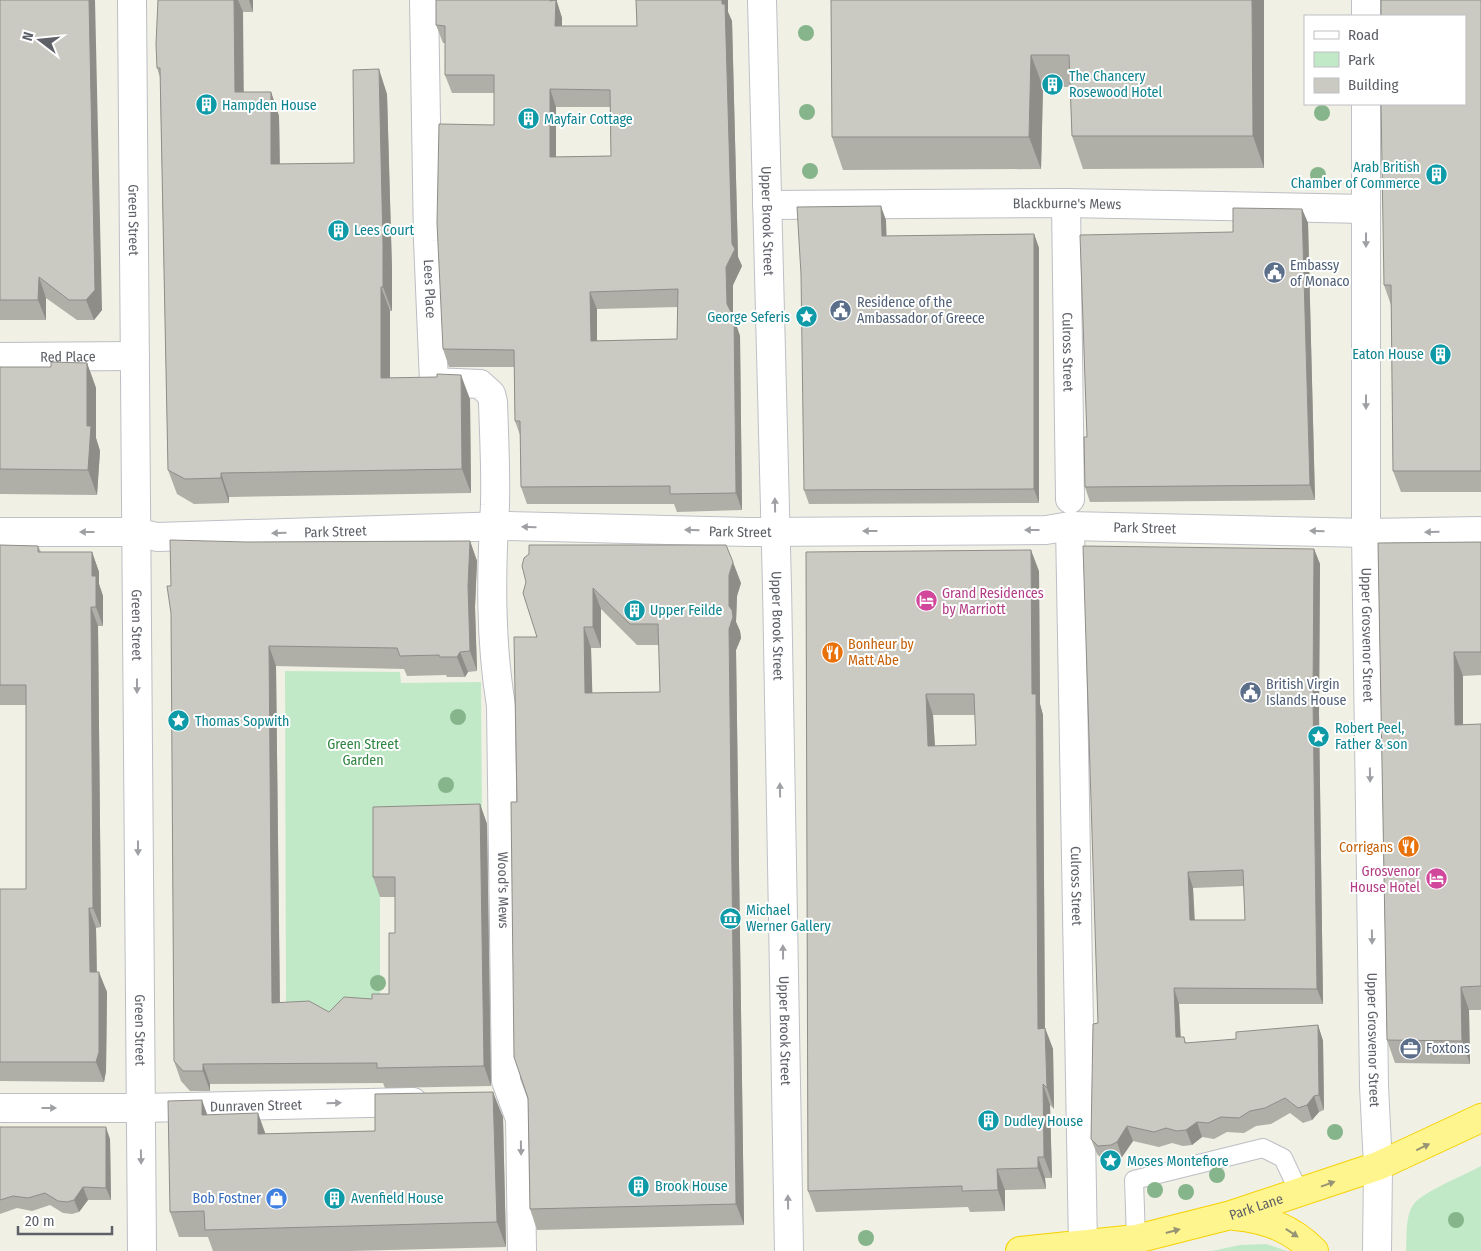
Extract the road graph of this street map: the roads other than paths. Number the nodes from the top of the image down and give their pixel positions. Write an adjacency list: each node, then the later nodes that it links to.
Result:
1 (132, 0): 10 (street, Green Street)
2 (424, 0): 14 (street, Lees Place)
3 (762, 0): 8 (street, Upper Brook Street)
4 (1366, 0): 5 (street)
5 (1366, 15)
6 (1366, 105): 9 (street, Upper Grosvenor Street)
7 (1066, 203): 8 (street, Blackburne's Mews); 9 (street, Blackburne's Mews); 12 (street, Culross Street)
8 (767, 205): 15 (street, Upper Brook Street, one-way to 8)
9 (1366, 209): 19 (street, Upper Grosvenor Street, one-way to 19)
10 (135, 356): 11 (street, Red Place); 18 (street, Green Street)
11 (0, 357)
12 (1070, 499)
13 (1070, 526): 15 (street, Park Street, one-way to 15); 19 (street, Park Street, one-way to 13); 28 (street, Culross Street)
14 (492, 527): 15 (street, Park Street, one-way to 14); 18 (street, Park Street, one-way to 18); 30 (street, Wood's Mews, one-way to 30)
15 (775, 531): 31 (street, Upper Brook Street, one-way to 15)
16 (1481, 531): 19 (street, Park Street, one-way to 19)
17 (0, 532): 18 (street, Park Street, one-way to 17)
18 (136, 532): 22 (street, Green Street, one-way to 22)
19 (1366, 533): 24 (street, Upper Grosvenor Street, one-way to 24)
20 (441, 1102): 22 (street, Dunraven Street, one-way to 20)
21 (0, 1108): 22 (street, Dunraven Street, one-way to 22)
22 (140, 1108): 29 (street, Green Street, one-way to 29)
23 (1481, 1118): 24 (highway, Park Lane, one-way to 23)
24 (1378, 1166): 25 (highway, Park Lane, one-way to 24); 34 (street, Upper Grosvenor Street)
25 (1300, 1194): 26 (highway, Park Lane); 27 (lane)
26 (1231, 1215): 27 (highway, Park Lane, one-way to 26); 33 (highway, one-way to 33)
27 (1136, 1238): 28 (highway, Park Lane)
28 (1083, 1246): 32 (highway, Park Lane)
29 (142, 1251)
30 (522, 1251)
31 (789, 1251)
32 (1020, 1251)
33 (1314, 1251)
34 (1376, 1251)

